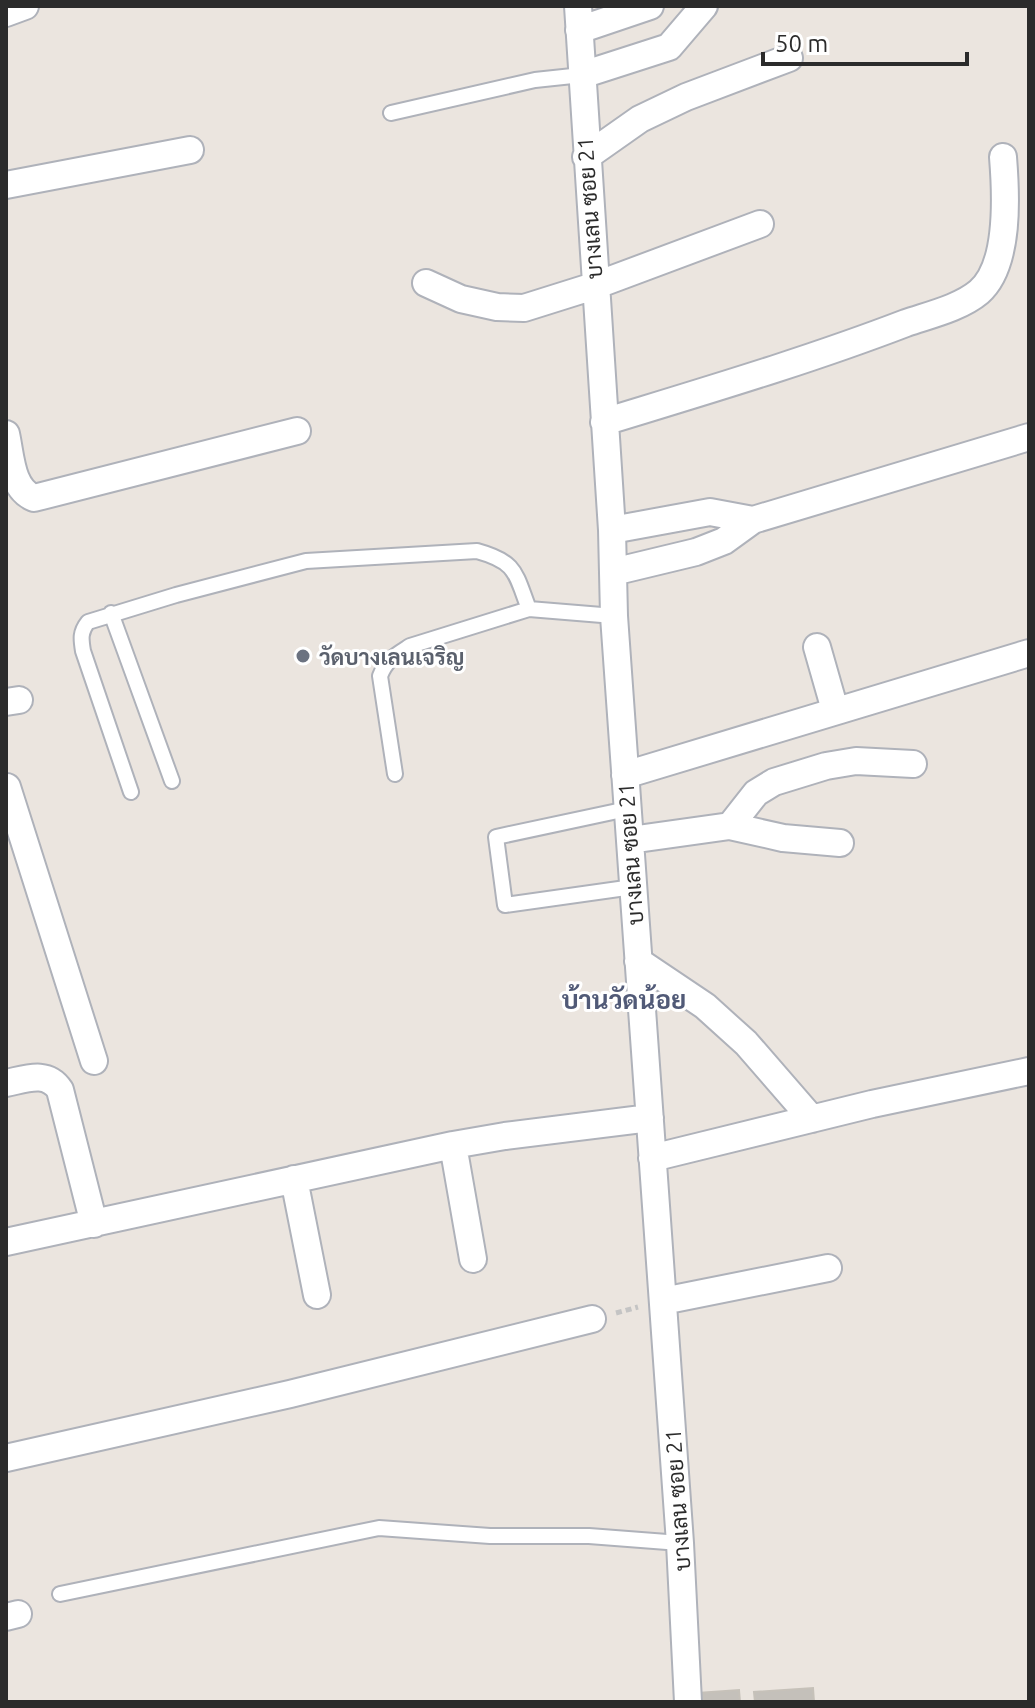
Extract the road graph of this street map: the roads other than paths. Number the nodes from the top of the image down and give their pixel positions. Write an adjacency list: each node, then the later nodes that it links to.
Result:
1 (25, 6): 4 (street)
2 (650, 6): 5 (street)
3 (704, 6): 7 (street)
4 (6, 13)
5 (579, 18): 7 (street, บางเลน ซอย 21)
6 (789, 58): 10 (street)
7 (582, 75): 8 (lane); 10 (street, บางเลน ซอย 21)
8 (391, 113)
9 (190, 150): 12 (street)
10 (586, 157): 15 (street, บางเลน ซอย 21)
11 (1003, 157): 16 (street)
12 (6, 185)
13 (760, 224): 15 (street)
14 (426, 283): 15 (street)
15 (594, 286): 16 (street, บางเลน ซอย 21)
16 (604, 422): 21 (street, บางเลน ซอย 21)
17 (297, 431): 18 (street)
18 (6, 434)
19 (1029, 437): 20 (street)
20 (753, 520): 21 (street); 22 (street)
21 (612, 530): 22 (street, บางเลน ซอย 21)
22 (613, 572): 25 (street, บางเลน ซอย 21)
23 (529, 609): 24 (lane); 25 (lane); 30 (lane)
24 (111, 613): 32 (lane); 34 (lane)
25 (614, 616): 31 (street, บางเลน ซอย 21)
26 (817, 647): 28 (street)
27 (1029, 653): 28 (street)
28 (835, 710): 31 (street)
29 (913, 764): 36 (street)
30 (395, 774)
31 (625, 775): 35 (street, บางเลน ซอย 21)
32 (172, 781)
33 (7, 787): 39 (street)
34 (131, 792)
35 (627, 809): 37 (street, บางเลน ซอย 21); 40 (lane)
36 (730, 826): 37 (street); 38 (street)
37 (630, 840): 40 (street, บางเลน ซอย 21)
38 (840, 843)
39 (18, 866): 42 (street)
40 (633, 887): 41 (street, บางเลน ซอย 21)
41 (638, 961): 45 (street, บางเลน ซอย 21); 46 (street)
42 (94, 1061)
43 (1029, 1071): 46 (street)
44 (6, 1083): 50 (street)
45 (650, 1118): 47 (street); 48 (street, บางเลน ซอย 21)
46 (812, 1119): 48 (street)
47 (453, 1145): 49 (street); 52 (street)
48 (652, 1158): 55 (street, บางเลน ซอย 21)
49 (294, 1179): 50 (street); 54 (street)
50 (94, 1224): 51 (street)
51 (6, 1242)
52 (473, 1259)
53 (828, 1268): 55 (street)
54 (317, 1295)
55 (663, 1301): 58 (street, บางเลน ซอย 21)
56 (592, 1319): 57 (street)
57 (6, 1458)
58 (680, 1543): 59 (lane); 60 (street, บางเลน ซอย 21)
59 (60, 1594)
60 (688, 1702)

